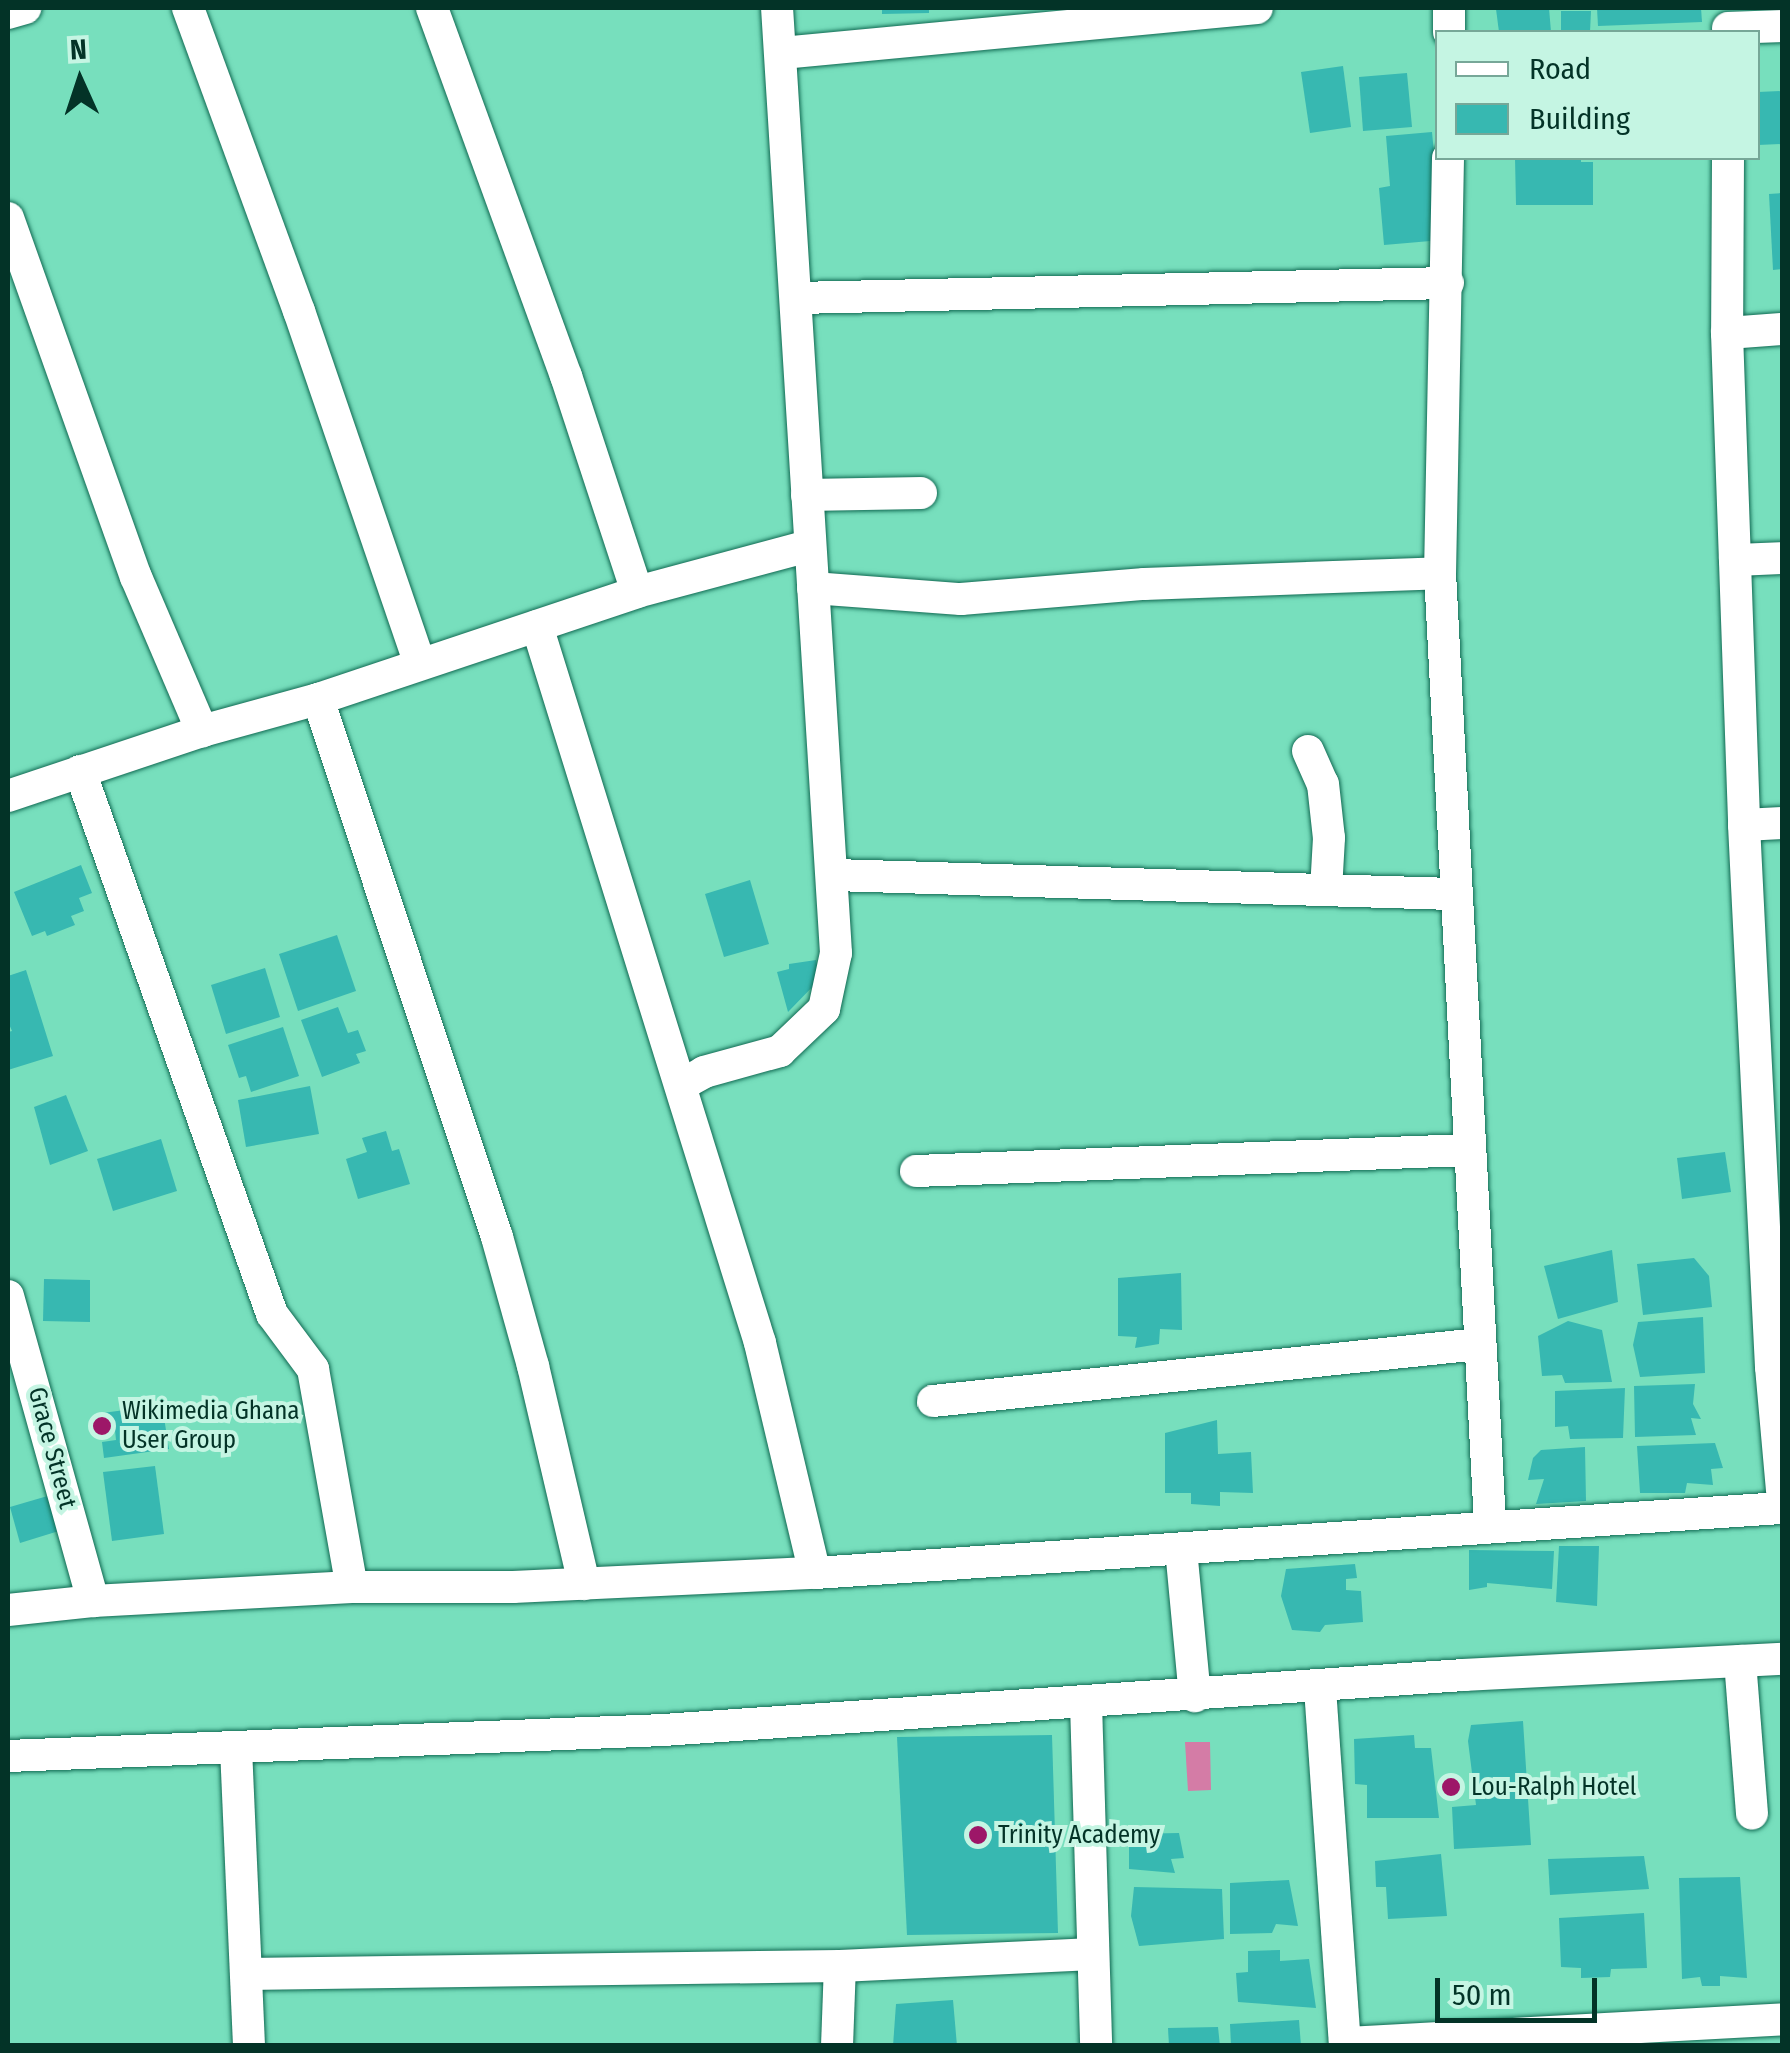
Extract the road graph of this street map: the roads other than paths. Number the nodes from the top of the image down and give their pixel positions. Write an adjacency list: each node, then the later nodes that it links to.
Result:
1 (25, 8): 6 (street)
2 (188, 8): 27 (street)
3 (432, 8): 25 (street)
4 (777, 8): 10 (street)
5 (1257, 8): 7 (street)
6 (8, 14)
7 (1081, 17): 10 (street)
8 (1729, 23): 9 (street)
9 (1782, 26)
10 (782, 53): 15 (street)
11 (1448, 160): 14 (street)
12 (1728, 160): 17 (street)
13 (8, 218): 29 (street)
14 (1448, 284): 15 (street); 23 (street)
15 (797, 298): 19 (street)
16 (1782, 329): 17 (street)
17 (1727, 333): 22 (street)
18 (921, 493): 19 (street)
19 (807, 495): 20 (street)
20 (809, 546): 24 (street); 25 (street)
21 (1782, 558): 22 (street)
22 (1735, 560): 34 (street)
23 (1440, 573): 24 (street); 37 (street)
24 (813, 588): 35 (street)
25 (637, 592): 26 (street)
26 (537, 626): 27 (street); 38 (street)
27 (419, 662): 28 (street)
28 (318, 699): 29 (street); 51 (street)
29 (202, 731): 31 (street)
30 (1308, 751): 36 (street)
31 (80, 771): 32 (street); 52 (street)
32 (8, 796)
33 (1782, 823): 34 (street)
34 (1744, 825): 39 (street)
35 (834, 875): 36 (street); 38 (street)
36 (1326, 890): 37 (street)
37 (1454, 894): 40 (street)
38 (681, 1085): 50 (street)
39 (1771, 1136): 44 (street)
40 (1468, 1150): 41 (street); 43 (street)
41 (916, 1171)
42 (8, 1296): 53 (street, Grace Street)
43 (1479, 1344): 45 (street); 48 (street)
44 (1777, 1366): 46 (street)
45 (933, 1401)
46 (1782, 1491)
47 (1782, 1508): 48 (street)
48 (1490, 1524): 49 (street)
49 (1181, 1549): 50 (street); 58 (street)
50 (815, 1573): 51 (street)
51 (584, 1584): 52 (street)
52 (352, 1588): 53 (street)
53 (93, 1601): 54 (street)
54 (8, 1610)
55 (1782, 1659): 56 (street)
56 (1740, 1661): 57 (street); 62 (street)
57 (1320, 1688): 58 (street); 67 (street)
58 (1195, 1696): 59 (street)
59 (1086, 1704): 60 (street); 63 (street)
60 (236, 1748): 61 (street); 65 (street)
61 (8, 1756)
62 (1752, 1814)
63 (1094, 1954): 64 (street); 70 (street)
64 (840, 1966): 65 (street); 69 (street)
65 (246, 1974): 68 (street)
66 (1782, 2019): 67 (street)
67 (1345, 2044)
68 (248, 2046)
69 (838, 2046)
70 (1096, 2046)

